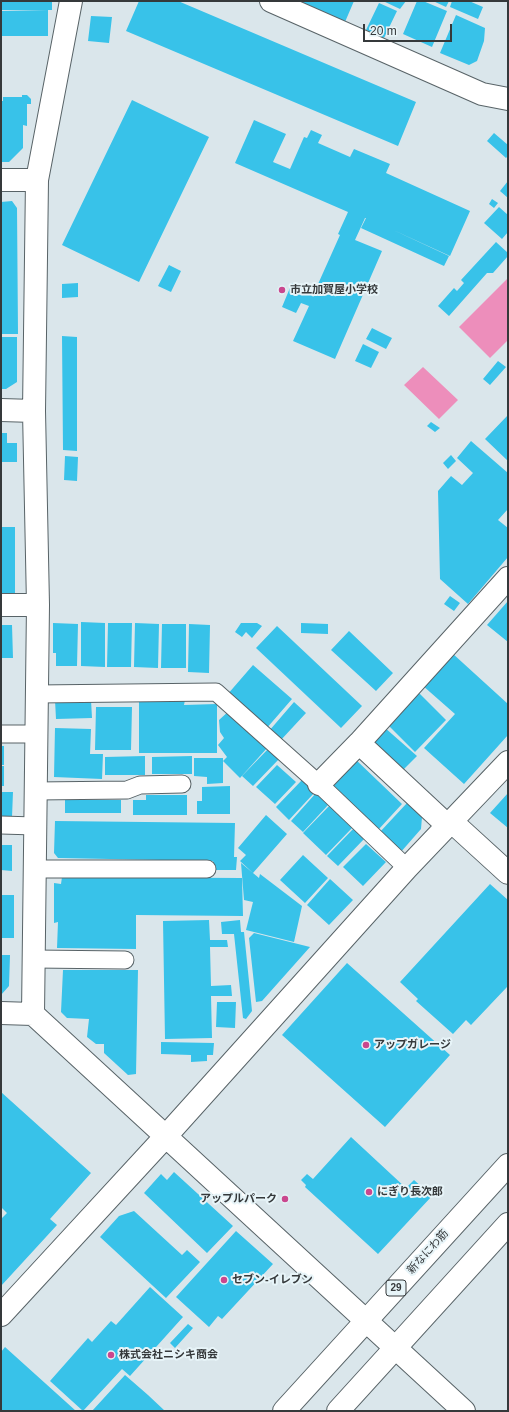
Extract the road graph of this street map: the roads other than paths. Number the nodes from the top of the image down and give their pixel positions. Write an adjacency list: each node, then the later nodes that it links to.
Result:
1 (71, 1): 5 (street)
2 (271, 1): 3 (street)
3 (508, 99)
4 (1, 180): 5 (street)
5 (37, 180): 7 (street)
6 (1, 410): 7 (street)
7 (34, 411): 10 (street)
8 (508, 578): 14 (street)
9 (1, 605): 10 (street)
10 (38, 605): 11 (street)
11 (37, 694): 13 (street); 17 (lane)
12 (1, 734): 13 (lane)
13 (36, 734): 18 (street)
14 (358, 743): 17 (street); 19 (street)
15 (508, 762): 19 (street)
16 (182, 784): 18 (lane)
17 (319, 784): 22 (lane)
18 (36, 790): 21 (street)
19 (450, 824): 22 (street); 25 (street)
20 (1, 825): 21 (lane)
21 (35, 826): 23 (street)
22 (407, 868): 30 (street)
23 (35, 869): 24 (lane); 26 (street)
24 (207, 869)
25 (508, 873)
26 (34, 959): 27 (lane); 29 (street)
27 (125, 960)
28 (1, 1013): 29 (street)
29 (33, 1014): 30 (street)
30 (166, 1136): 33 (street); 34 (street)
31 (508, 1165): 34 (street, 新なにわ筋 / 29)
32 (508, 1224): 35 (street)
33 (1, 1315)
34 (367, 1320): 35 (street); 36 (street, 新なにわ筋 / 29)
35 (396, 1348): 37 (street); 38 (street)
36 (284, 1411)
37 (338, 1411)
38 (464, 1411)

